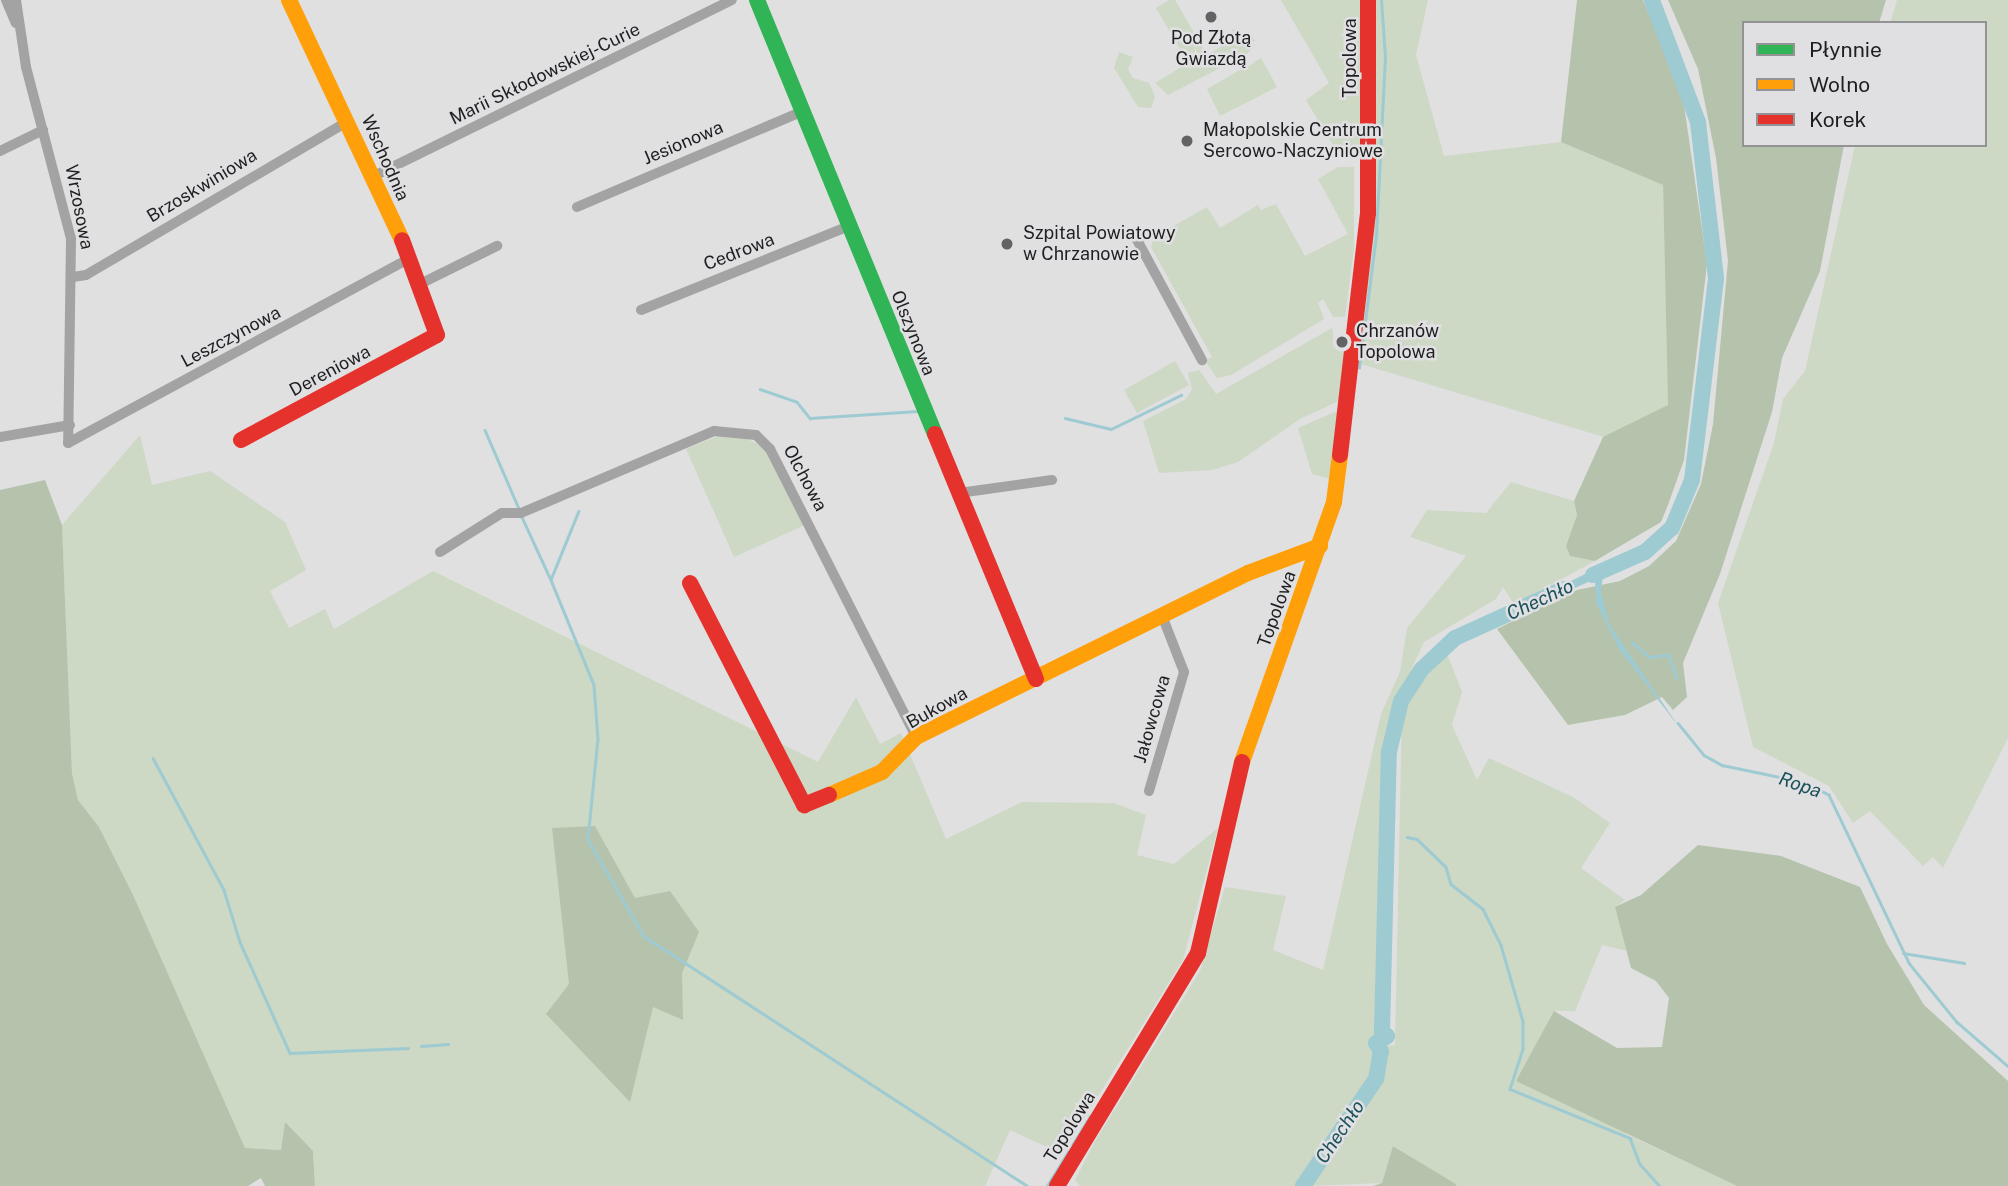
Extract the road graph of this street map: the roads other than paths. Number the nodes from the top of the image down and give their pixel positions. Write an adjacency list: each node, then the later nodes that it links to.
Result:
1 (6, 0): 7 (street, Wrzosowa)
2 (16, 0): 7 (street, Wrzosowa)
3 (289, 0): 9 (street, Wschodnia)
4 (732, 0): 12 (street, Marii Skłodowskiej-Curie)
5 (757, 0): 8 (street, Olszynowa)
6 (1368, 0): 29 (street, Topolowa)
7 (17, 24): 10 (street, Wrzosowa)
8 (803, 111): 13 (street, Jesionowa); 14 (street, Olszynowa)
9 (348, 121): 12 (street, Wschodnia); 18 (street, Brzoskwiniowa)
10 (43, 130): 11 (street); 18 (street, Wrzosowa)
11 (0, 151)
12 (372, 177): 17 (street, Wschodnia)
13 (577, 207)
14 (849, 226): 20 (street, Cedrowa); 28 (street, Olszynowa)
15 (1136, 238): 22 (street)
16 (497, 246): 19 (street)
17 (409, 259): 19 (street, Wschodnia); 26 (street, Leszczynowa)
18 (73, 277): 23 (street, Wrzosowa)
19 (422, 283): 21 (street, Wschodnia)
20 (641, 310)
21 (437, 335): 25 (street, Dereniowa)
22 (1202, 360)
23 (70, 425): 24 (street); 26 (street, Wrzosowa)
24 (0, 437)
25 (241, 440)
26 (68, 443)
27 (1052, 480): 28 (street)
28 (959, 494): 33 (street, Olszynowa)
29 (1320, 546): 32 (street, Bukowa); 36 (street, Topolowa)
30 (440, 552): 34 (street, Olchowa)
31 (690, 583): 34 (street, Bukowa)
32 (1163, 618): 33 (street, Bukowa); 35 (street, Jałowcowa)
33 (1036, 679): 34 (street, Bukowa)
34 (916, 737)
35 (1149, 790)
36 (1056, 1186)

